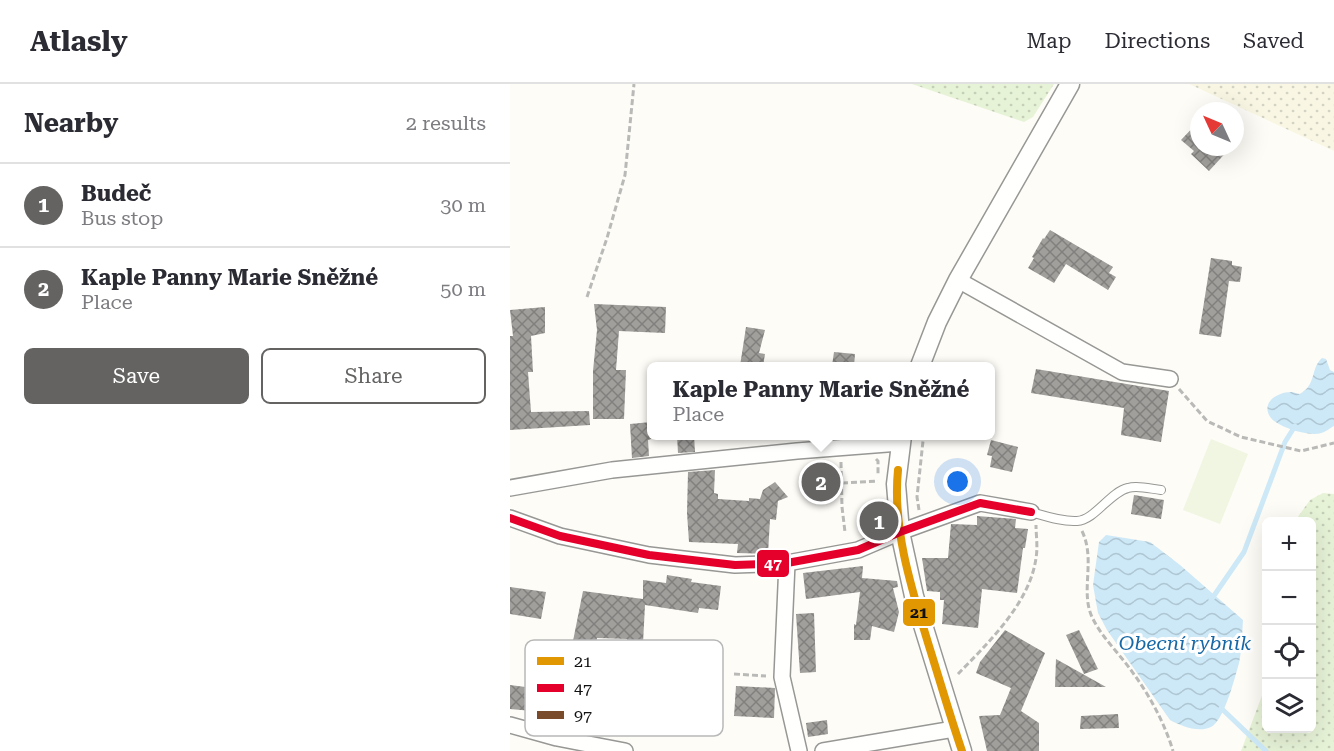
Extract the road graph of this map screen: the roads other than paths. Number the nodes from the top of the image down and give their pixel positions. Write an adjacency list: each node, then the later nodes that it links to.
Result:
1 (1070, 84): 2 (street)
2 (958, 280): 3 (street); 4 (street)
3 (922, 362)
4 (1170, 379)
5 (892, 440): 7 (street)
6 (901, 440): 11 (street)
7 (510, 488)
8 (1161, 490): 9 (lane)
9 (1031, 512): 11 (street)
10 (510, 518): 12 (street)
11 (900, 532): 12 (street); 15 (street)
12 (787, 563): 18 (street)
13 (510, 725): 14 (street)
14 (525, 729)
15 (954, 729): 19 (street); 20 (street)
16 (550, 736): 17 (street)
17 (625, 751)
18 (799, 751)
19 (823, 751)
20 (962, 751)

